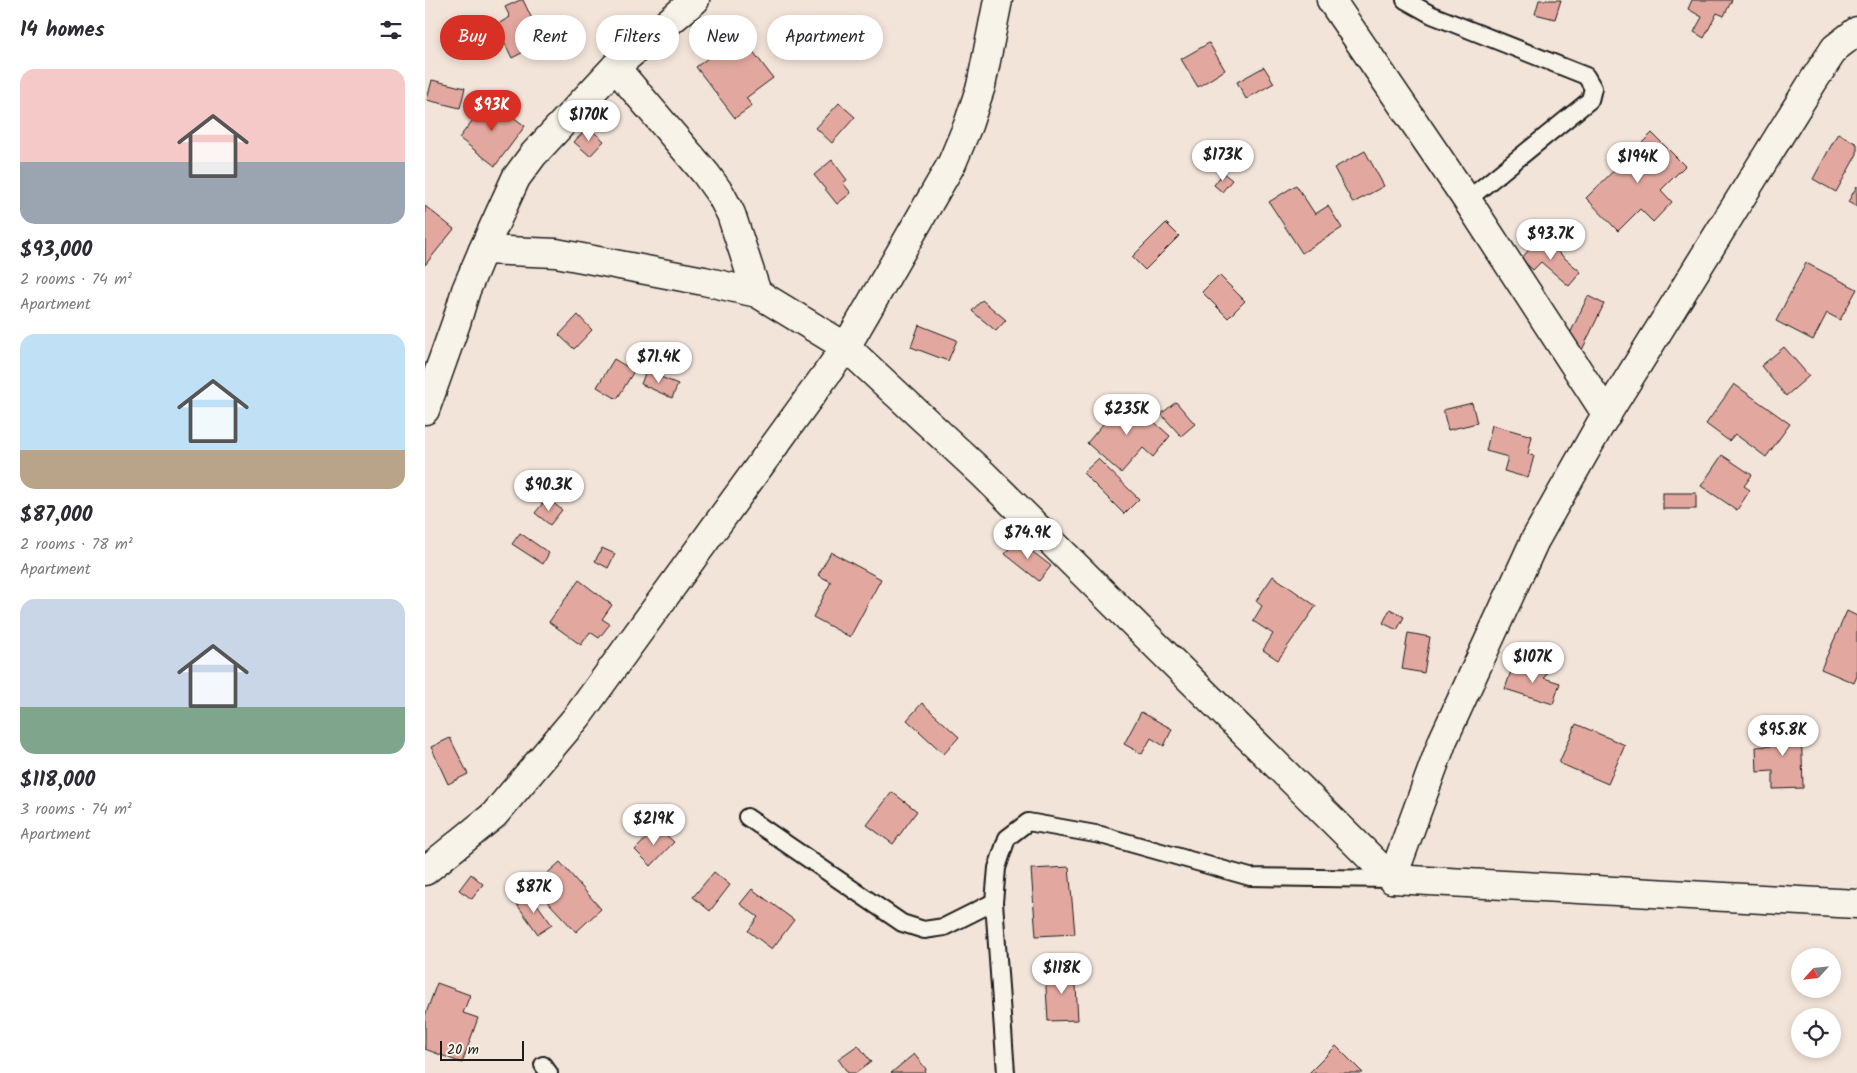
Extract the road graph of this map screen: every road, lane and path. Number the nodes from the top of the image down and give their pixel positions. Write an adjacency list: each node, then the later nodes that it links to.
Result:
1 (695, 0): 6 (street)
2 (998, 0): 10 (street)
3 (1331, 0): 7 (street)
4 (1405, 0): 7 (lane)
5 (1857, 31): 12 (street)
6 (615, 67): 8 (street); 9 (street)
7 (1467, 200): 12 (street)
8 (483, 250): 9 (street); 11 (street)
9 (757, 294): 10 (street)
10 (846, 348): 14 (street); 15 (street)
11 (425, 410)
12 (1607, 415): 15 (street)
13 (747, 817): 16 (lane)
14 (425, 871)
15 (1392, 879): 16 (lane); 17 (street)
16 (994, 902): 18 (lane)
17 (1857, 904)
18 (1006, 1073)

